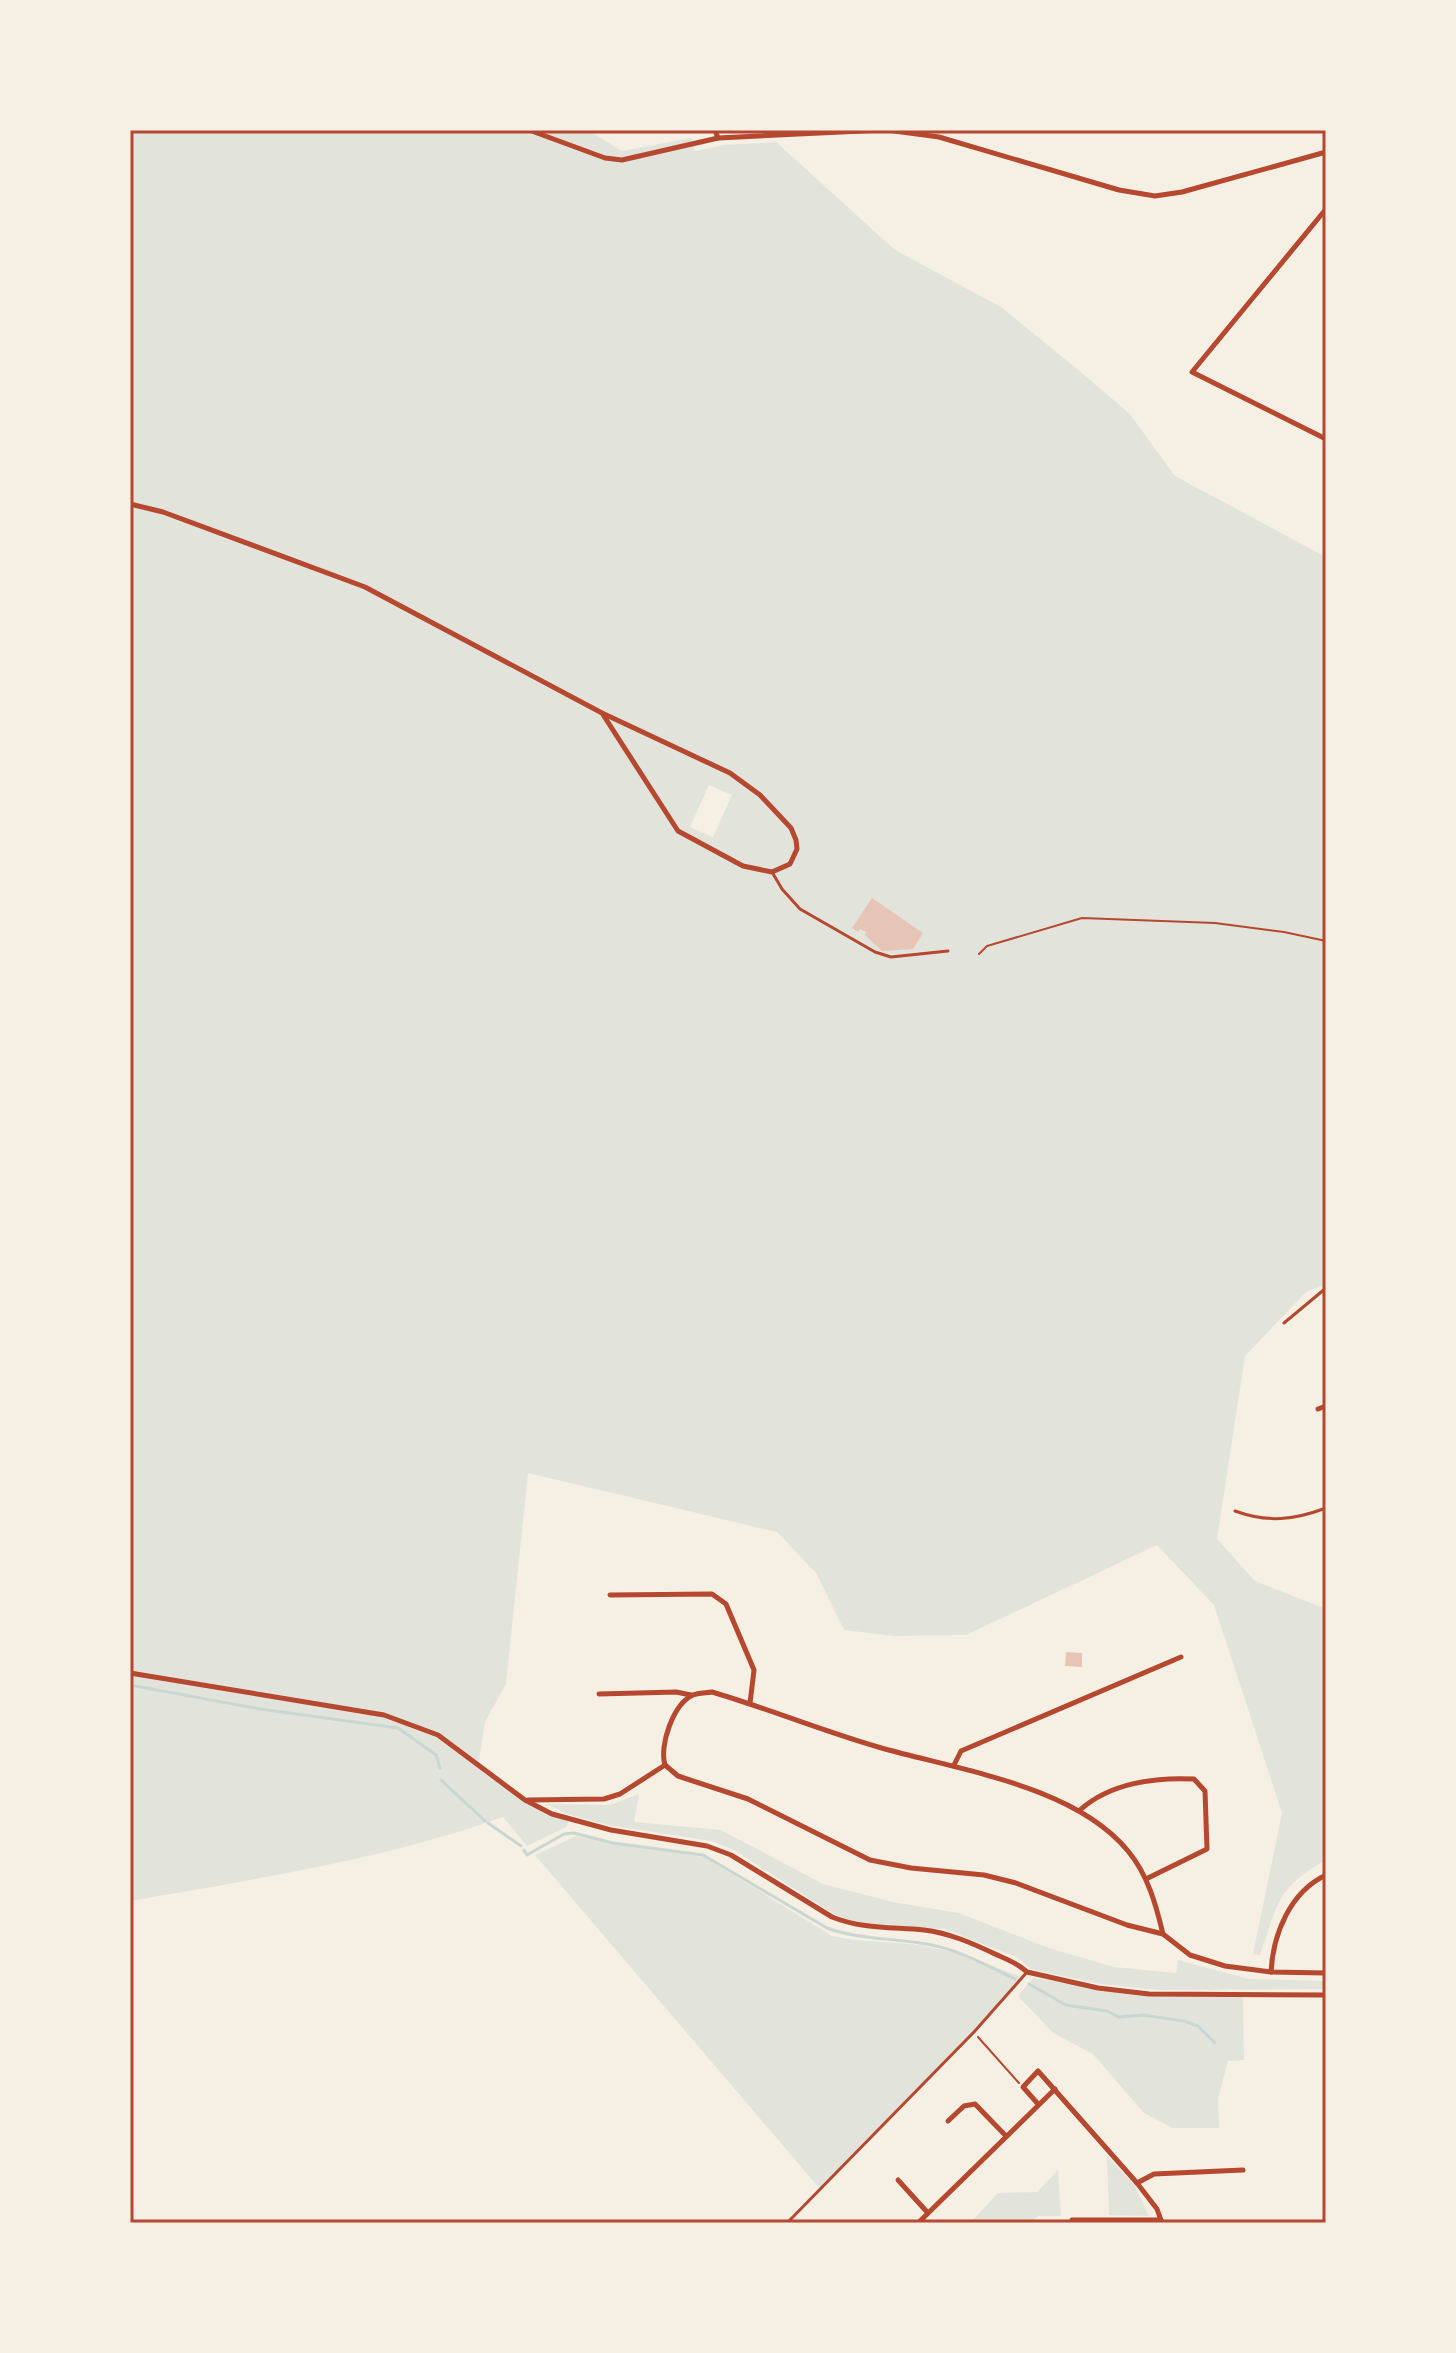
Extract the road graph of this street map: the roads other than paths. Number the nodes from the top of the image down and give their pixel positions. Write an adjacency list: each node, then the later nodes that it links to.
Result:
1 (529, 130): 4 (street)
2 (715, 130): 4 (street)
3 (885, 130): 4 (street); 5 (street)
4 (718, 138)
5 (1326, 152)
6 (1326, 209): 7 (street)
7 (1326, 439)
8 (130, 504): 9 (street)
9 (602, 713): 10 (street); 10 (street)
10 (772, 872): 11 (lane)
11 (948, 951)
12 (1326, 1288): 13 (lane)
13 (1284, 1323)
14 (1326, 1406): 15 (street)
15 (1318, 1409)
16 (1326, 1508): 17 (lane)
17 (1235, 1511)
18 (610, 1595): 23 (street)
19 (1181, 1657): 25 (street)
20 (130, 1673): 26 (street)
21 (599, 1694): 22 (street)
22 (692, 1695): 23 (street); 24 (street)
23 (750, 1703): 25 (street)
24 (665, 1765): 26 (street); 30 (street)
25 (954, 1765): 27 (street)
26 (525, 1800): 31 (street)
27 (1080, 1810): 29 (street); 29 (street)
28 (1326, 1875): 32 (street)
29 (1146, 1879): 30 (street)
30 (1163, 1934): 32 (street)
31 (1027, 1972): 34 (street); 45 (lane)
32 (1271, 1972): 33 (street)
33 (1326, 1973)
34 (1326, 1995)
35 (1055, 2089): 36 (street); 36 (street); 41 (street)
36 (1038, 2104): 38 (street)
37 (948, 2121): 38 (street)
38 (1006, 2136): 42 (street)
39 (1243, 2170): 41 (street)
40 (898, 2180): 42 (street)
41 (1137, 2183): 44 (street)
42 (928, 2213): 46 (street)
43 (1072, 2220): 44 (street)
44 (1162, 2222)
45 (787, 2223)
46 (918, 2223)

